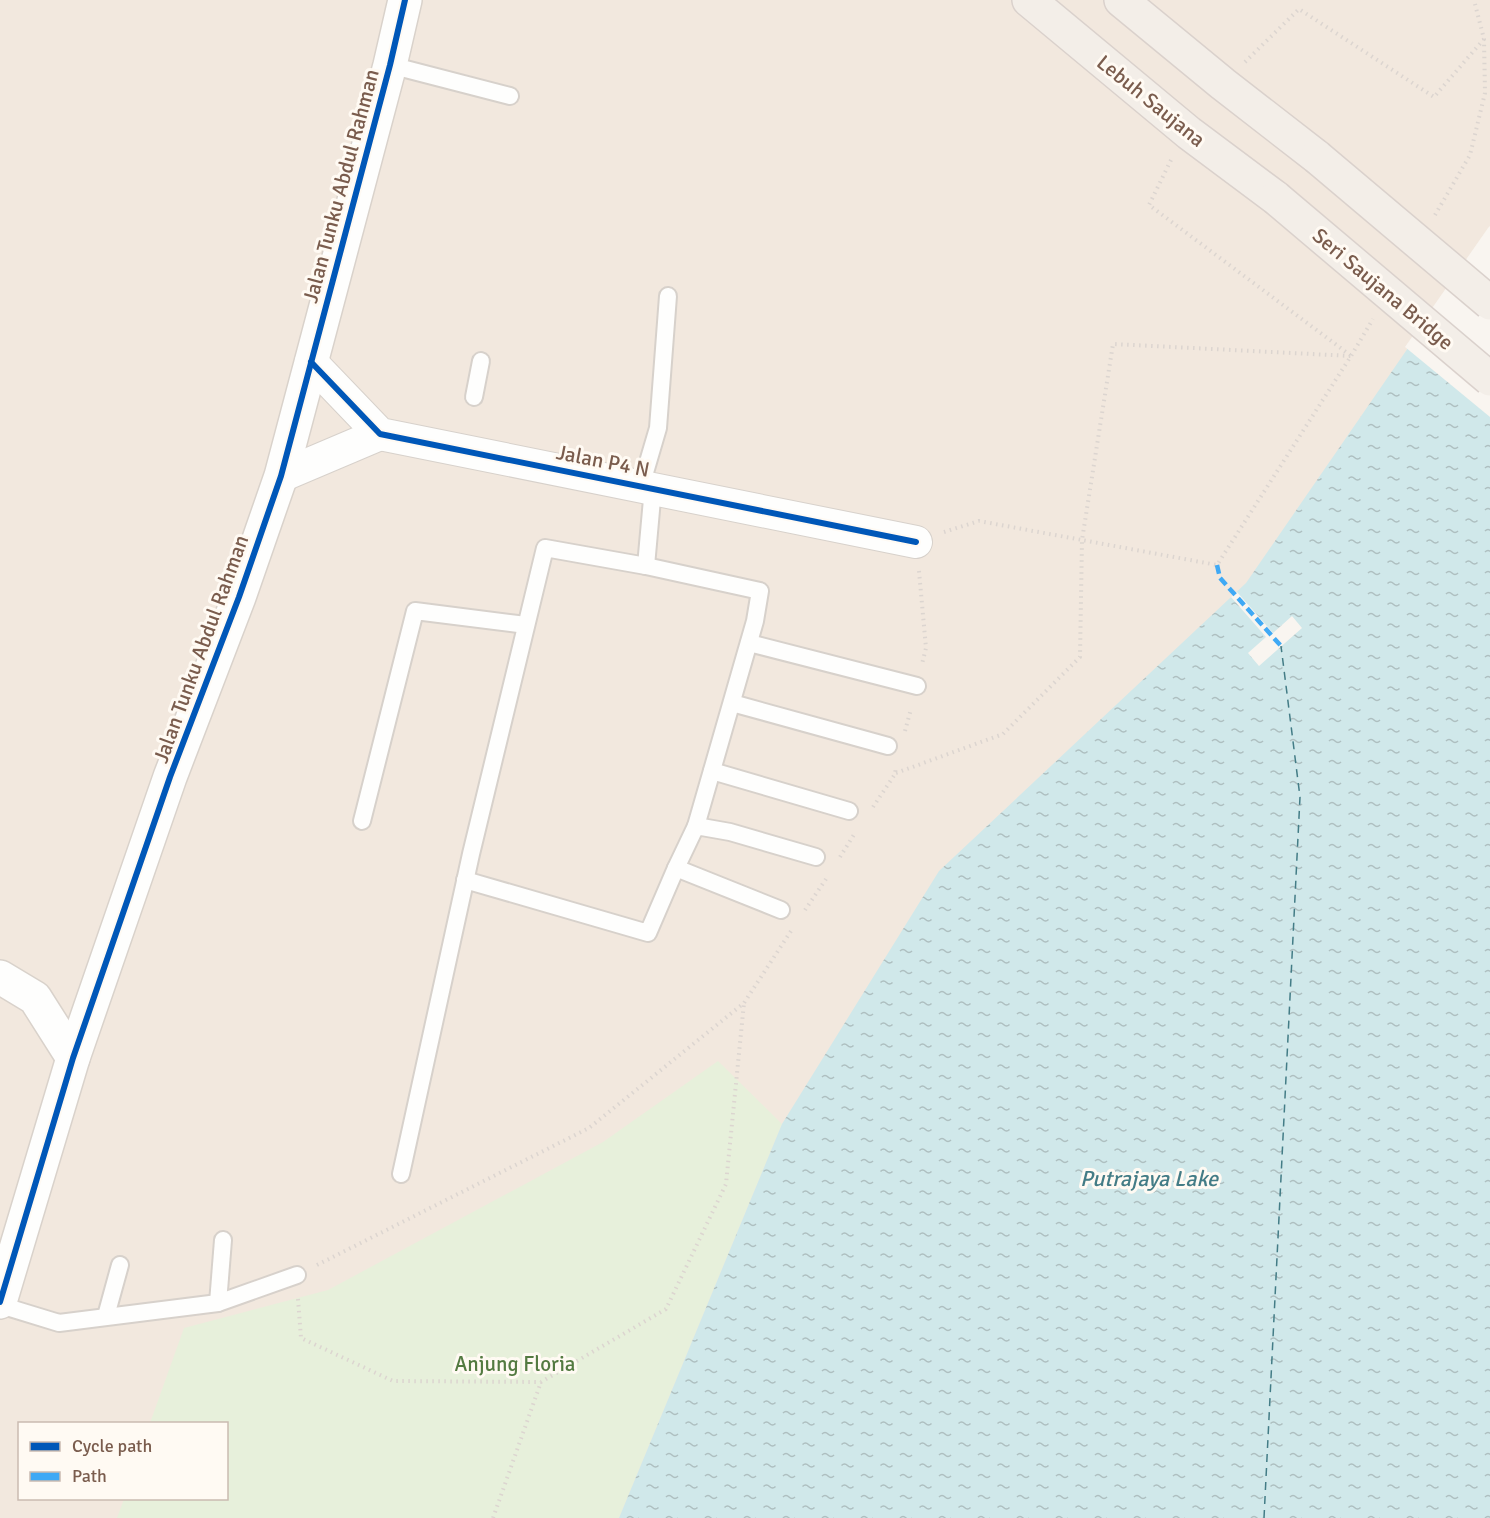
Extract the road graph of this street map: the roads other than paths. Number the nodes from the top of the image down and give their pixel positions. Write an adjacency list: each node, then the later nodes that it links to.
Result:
1 (405, 0): 4 (street, Jalan Tunku Abdul Rahman)
2 (1029, 0): 6 (main road, Lebuh Saujana)
3 (1120, 0): 8 (main road, bridge)
4 (390, 65): 5 (lane); 10 (street, Jalan Tunku Abdul Rahman)
5 (510, 96)
6 (1276, 198): 11 (main road, Seri Saujana Bridge, bridge)
7 (668, 296): 15 (lane)
8 (1490, 303)
9 (481, 361): 12 (lane)
10 (311, 362): 13 (street); 14 (street, Jalan Tunku Abdul Rahman)
11 (1490, 379)
12 (474, 397)
13 (380, 434): 14 (street); 15 (street, Jalan P4 N)
14 (281, 476): 32 (street, Jalan Tunku Abdul Rahman)
15 (647, 487): 16 (street, Jalan P4 N); 17 (lane)
16 (916, 542)
17 (646, 566): 18 (lane); 19 (lane)
18 (526, 625): 25 (lane); 29 (lane)
19 (749, 643): 20 (lane); 21 (lane)
20 (919, 678)
21 (732, 703): 22 (lane); 23 (lane)
22 (888, 746)
23 (712, 771): 24 (lane); 26 (lane)
24 (849, 811)
25 (362, 821)
26 (696, 826): 27 (lane); 28 (lane)
27 (816, 857)
28 (676, 868): 29 (lane); 30 (lane)
29 (465, 880): 33 (lane)
30 (782, 910)
31 (0, 977): 32 (street)
32 (73, 1058): 37 (street, Jalan Tunku Abdul Rahman)
33 (400, 1174)
34 (223, 1240): 38 (lane)
35 (120, 1265): 39 (lane)
36 (297, 1275): 38 (lane)
37 (0, 1303): 39 (lane)
38 (218, 1303): 39 (lane)
39 (106, 1316)

